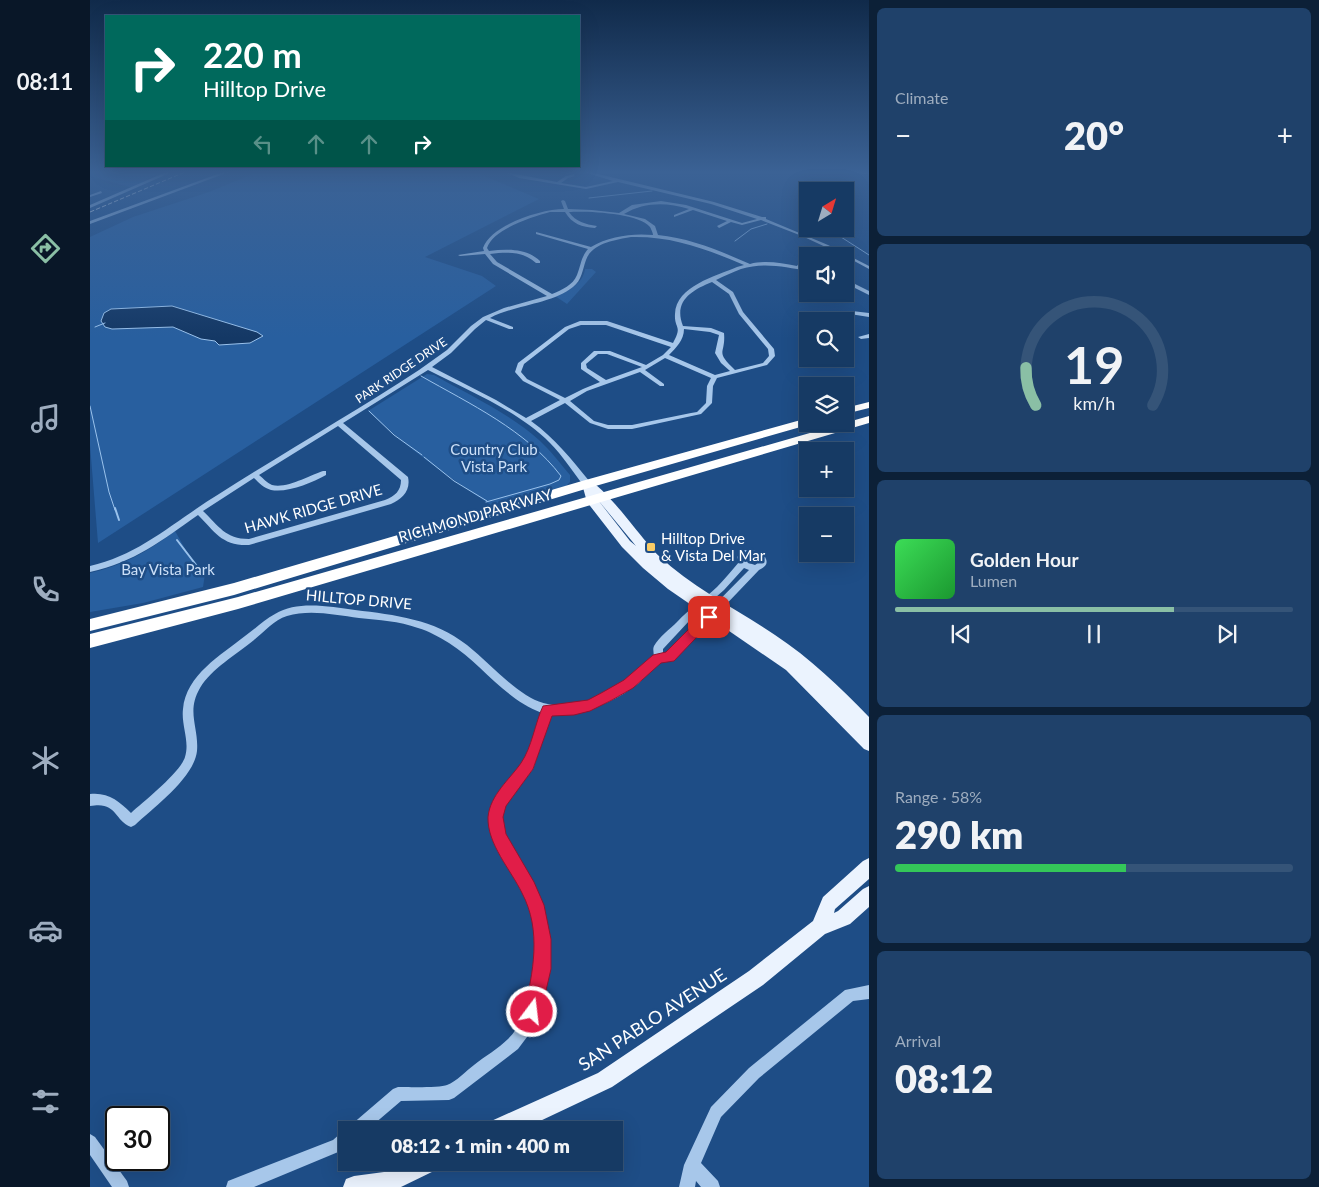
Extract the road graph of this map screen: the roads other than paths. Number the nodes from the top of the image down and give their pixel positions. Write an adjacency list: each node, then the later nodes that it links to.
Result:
1 (508, 227): 8 (street)
2 (655, 227): 6 (street)
3 (786, 227): 14 (street)
4 (791, 227): 11 (street)
5 (538, 233): 7 (street)
6 (656, 236): 7 (street); 12 (street)
7 (591, 248): 18 (street, PARK RIDGE DRIVE)
8 (487, 254): 9 (street); 10 (street); 18 (street)
9 (460, 255)
10 (538, 262)
11 (869, 263)
12 (748, 265): 13 (street); 15 (street)
13 (799, 267)
14 (869, 268)
15 (713, 280): 22 (street); 31 (street)
16 (854, 286): 17 (street)
17 (869, 293)
18 (551, 296): 21 (street, PARK RIDGE DRIVE)
19 (854, 313): 20 (street)
20 (869, 315)
21 (486, 318): 23 (street); 29 (street, PARK RIDGE DRIVE)
22 (681, 327): 26 (street); 31 (street)
23 (511, 328)
24 (869, 336): 25 (street)
25 (861, 337)
26 (675, 346): 27 (street); 35 (street)
27 (665, 356): 28 (street); 32 (street)
28 (648, 366): 30 (street); 33 (street)
29 (428, 368): 39 (street); 40 (street, PARK RIDGE DRIVE)
30 (641, 370): 33 (street); 34 (street)
31 (734, 372): 32 (street)
32 (715, 377): 35 (street)
33 (604, 382): 35 (street)
34 (662, 385)
35 (565, 400): 39 (street)
36 (869, 405): 37 (highway)
37 (854, 409)
38 (869, 419): 45 (highway, RICHMOND PARKWAY)
39 (526, 421): 44 (street)
40 (338, 423): 43 (street, PARK RIDGE DRIVE); 46 (street, HAWK RIDGE DRIVE)
41 (799, 424): 44 (highway, RICHMOND PARKWAY)
42 (323, 473): 43 (street)
43 (254, 475): 46 (street, PARK RIDGE DRIVE)
44 (587, 484): 45 (main road); 51 (highway, RICHMOND PARKWAY)
45 (596, 498): 50 (main road); 54 (highway, RICHMOND PARKWAY)
46 (198, 511): 49 (street, PARK RIDGE DRIVE)
47 (743, 563): 48 (street); 48 (street); 50 (street)
48 (756, 568): 50 (street)
49 (90, 569)
50 (711, 606): 55 (street); 55 (street); 57 (main road); 58 (main road)
51 (127, 616): 52 (highway); 53 (highway, RICHMOND PARKWAY)
52 (90, 619)
53 (90, 625)
54 (90, 641)
55 (658, 659): 56 (street, HILLTOP DRIVE)
56 (548, 710): 59 (street, HILLTOP DRIVE); 64 (street)
57 (869, 727)
58 (869, 744)
59 (90, 800)
60 (869, 867): 62 (main road, SAN PABLO AVENUE)
61 (869, 895): 62 (main road, SAN PABLO AVENUE)
62 (819, 927): 65 (main road, SAN PABLO AVENUE)
63 (869, 992): 68 (street)
64 (366, 1121)
65 (516, 1121)
66 (90, 1142): 71 (street)
67 (338, 1145): 72 (street)
68 (692, 1165): 74 (street); 75 (street)
69 (409, 1171): 70 (main road)
70 (380, 1185): 73 (main road)
71 (120, 1187)
72 (234, 1187)
73 (354, 1187)
74 (687, 1187)
75 (712, 1187)

